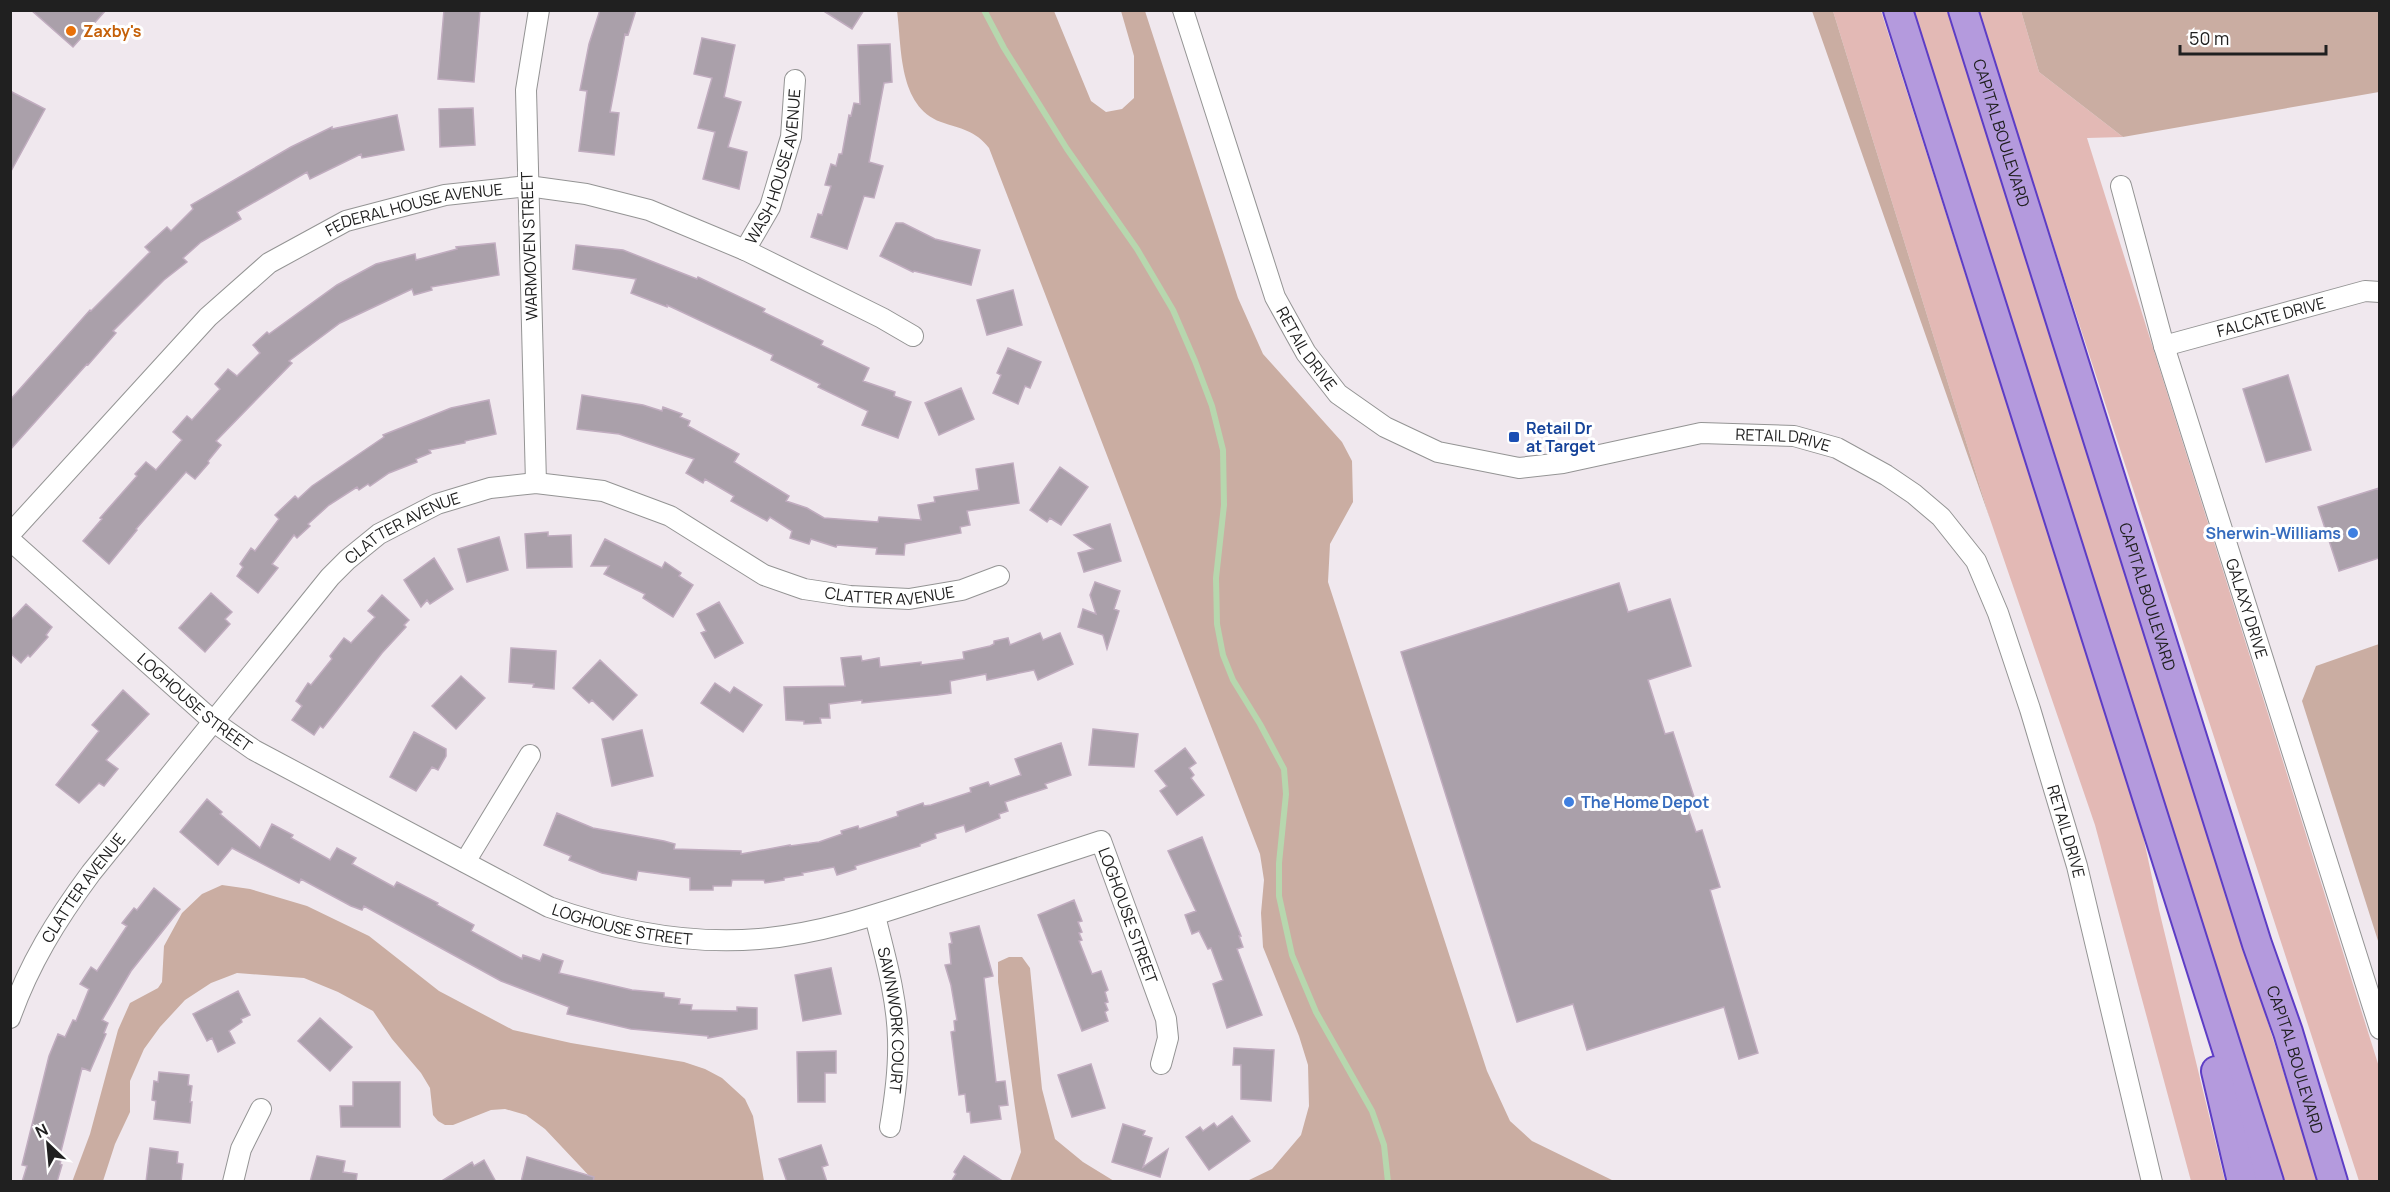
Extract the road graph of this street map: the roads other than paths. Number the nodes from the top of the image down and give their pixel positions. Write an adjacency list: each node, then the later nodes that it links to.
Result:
1 (539, 10): 6 (street, WARMOVEN STREET)
2 (1183, 10): 28 (street, RETAIL DRIVE)
3 (1898, 10): 19 (highway)
4 (1963, 10): 23 (highway, CAPITAL BOULEVARD)
5 (795, 80): 8 (street, WASH HOUSE AVENUE)
6 (528, 186): 8 (street, FEDERAL HOUSE AVENUE); 12 (street, WARMOVEN STREET); 13 (street, FEDERAL HOUSE AVENUE)
7 (2121, 186): 11 (street, GALAXY DRIVE)
8 (746, 250): 10 (street, FEDERAL HOUSE AVENUE)
9 (2379, 292): 11 (street, FALCATE DRIVE)
10 (913, 336)
11 (2164, 346): 22 (street, GALAXY DRIVE)
12 (536, 483): 15 (street, CLATTER AVENUE); 16 (street, CLATTER AVENUE)
13 (10, 534)
14 (10, 540): 16 (street, LOGHOUSE STREET)
15 (999, 576)
16 (214, 722): 18 (street, LOGHOUSE STREET); 21 (street, CLATTER AVENUE)
17 (530, 755): 18 (street)
18 (465, 862): 20 (street, LOGHOUSE STREET)
19 (2170, 873): 29 (highway); 30 (highway)
20 (875, 915): 24 (street, LOGHOUSE STREET); 26 (street, SAWNWORK COURT)
21 (10, 1018)
22 (2379, 1029)
23 (2288, 1032): 31 (highway, CAPITAL BOULEVARD); 32 (highway)
24 (1161, 1064)
25 (261, 1109): 27 (street)
26 (890, 1127)
27 (233, 1182)
28 (2152, 1182)
29 (2242, 1182)
30 (2269, 1182)
31 (2333, 1182)
32 (2342, 1182)

